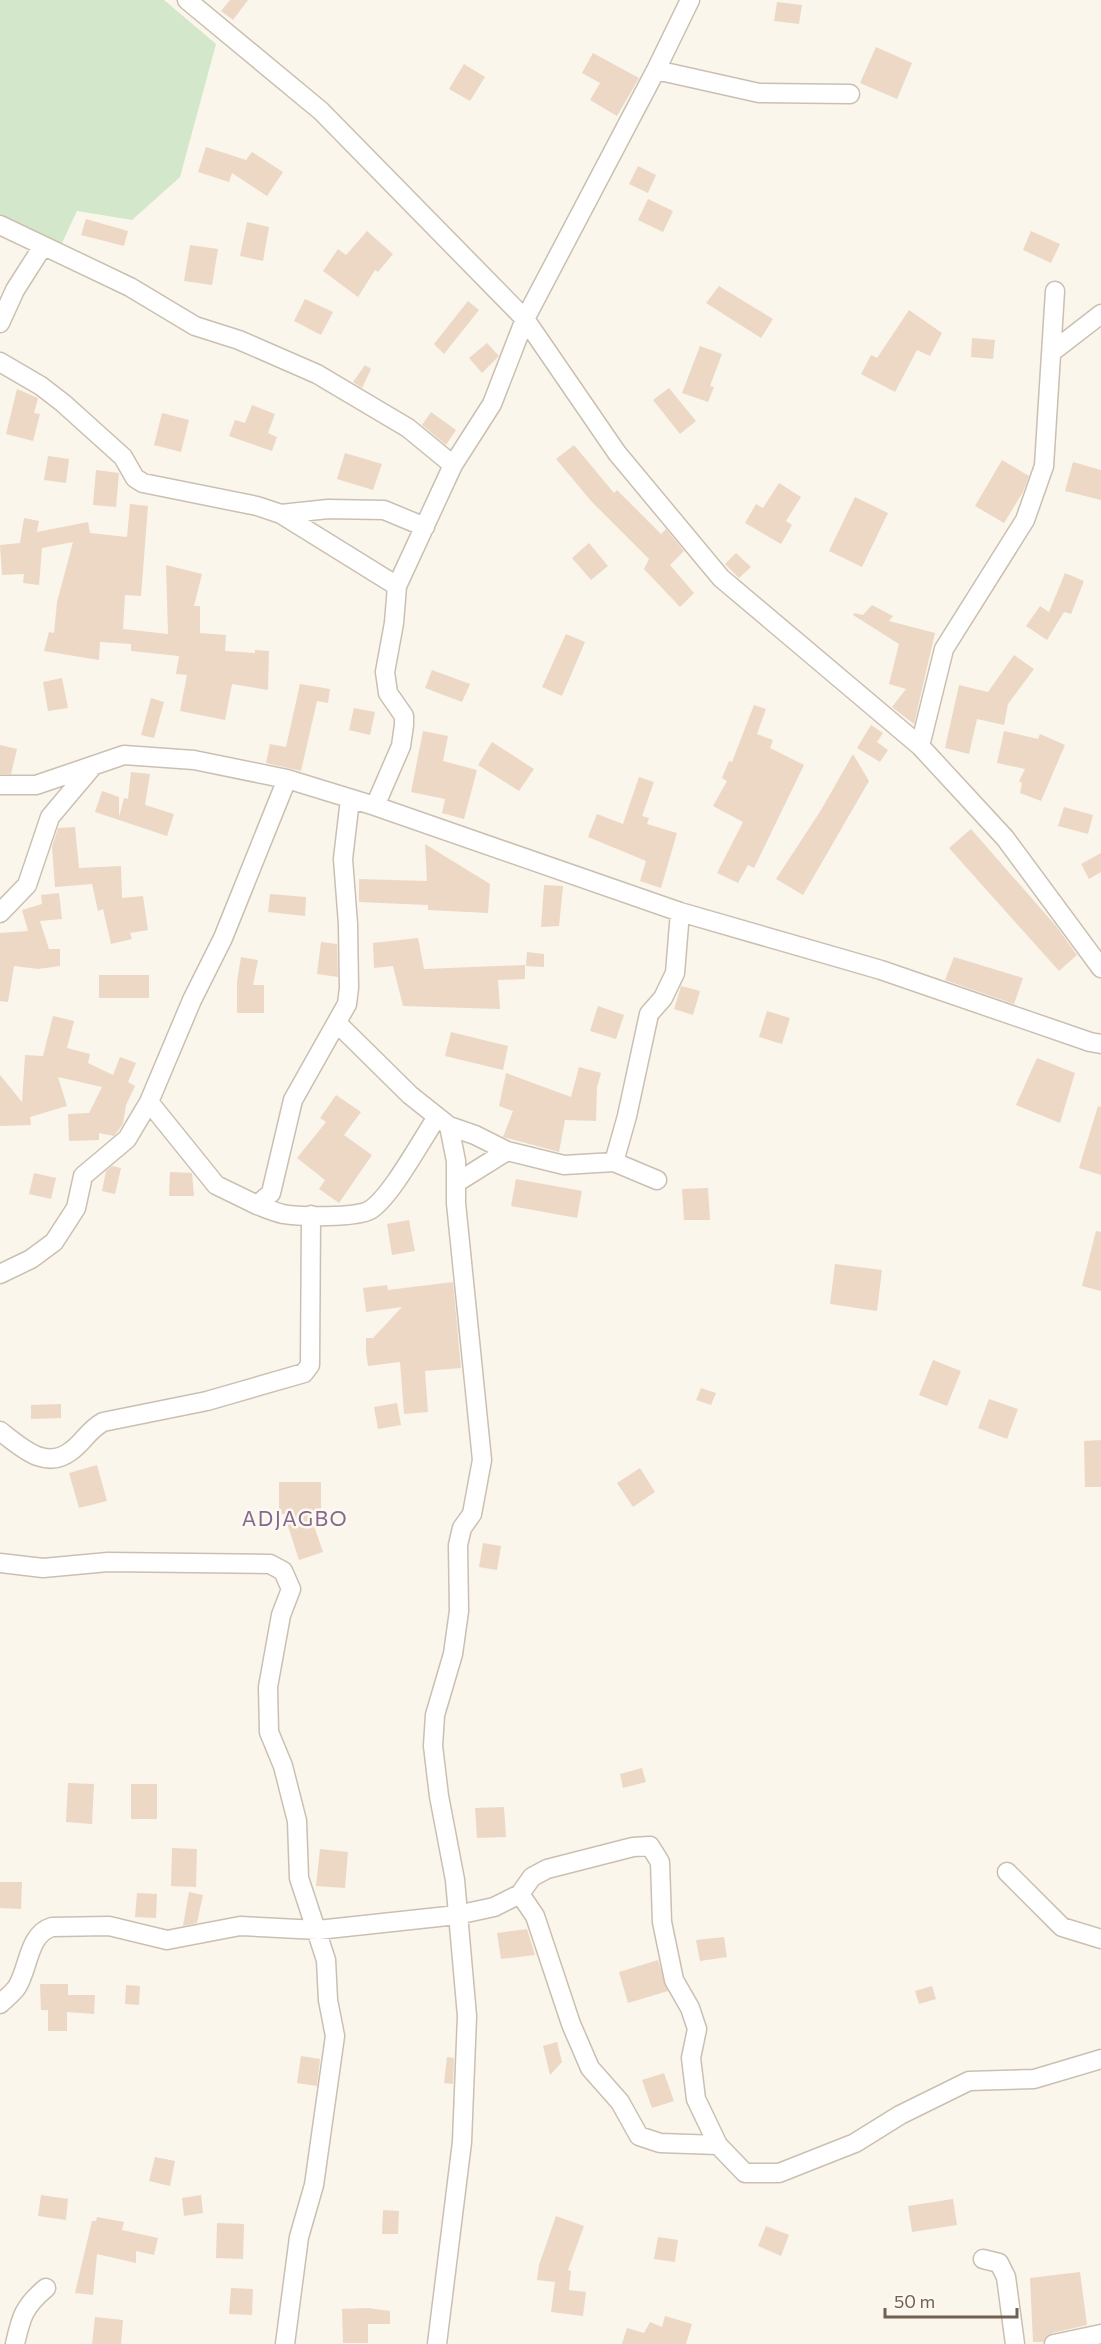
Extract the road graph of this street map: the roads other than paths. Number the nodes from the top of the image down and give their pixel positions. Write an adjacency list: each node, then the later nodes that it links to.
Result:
1 (187, 0): 9 (street)
2 (690, 0): 3 (street)
3 (656, 70): 4 (street); 9 (street)
4 (850, 94)
5 (0, 225): 6 (street)
6 (43, 246): 10 (street); 13 (street)
7 (1055, 291): 11 (street)
8 (1101, 314): 11 (street)
9 (525, 319): 13 (street); 17 (street)
10 (0, 323)
11 (1052, 352): 17 (street)
12 (0, 362): 14 (street)
13 (453, 465): 15 (street)
14 (281, 514): 15 (street); 16 (street)
15 (425, 527): 16 (street)
16 (397, 586): 22 (street)
17 (920, 746): 25 (street)
18 (95, 765): 19 (street); 20 (street); 24 (street)
19 (287, 779): 21 (street); 28 (street)
20 (0, 785)
21 (350, 799): 22 (street); 26 (street)
22 (375, 806): 23 (street)
23 (680, 912): 27 (street); 31 (street)
24 (0, 914)
25 (1101, 968)
26 (337, 1023): 29 (street); 34 (street)
27 (1101, 1044)
28 (149, 1102): 34 (street); 36 (street)
29 (443, 1121): 30 (street); 33 (street); 35 (street)
30 (507, 1151): 31 (street); 33 (street)
31 (614, 1162): 32 (street)
32 (657, 1180)
33 (456, 1183): 41 (street)
34 (257, 1205): 35 (street)
35 (311, 1215): 37 (street)
36 (0, 1274)
37 (0, 1431)
38 (0, 1563): 42 (street)
39 (1007, 1872): 43 (street)
40 (520, 1894): 41 (street); 46 (street); 46 (street)
41 (457, 1915): 42 (street); 52 (street)
42 (318, 1930): 44 (street); 51 (street)
43 (1101, 1939)
44 (0, 2004)
45 (1101, 2059): 46 (street)
46 (718, 2145)
47 (982, 2259): 53 (street)
48 (46, 2288): 50 (street)
49 (1101, 2334): 54 (street)
50 (15, 2344)
51 (285, 2344)
52 (437, 2344)
53 (1015, 2344)
54 (1054, 2344)

